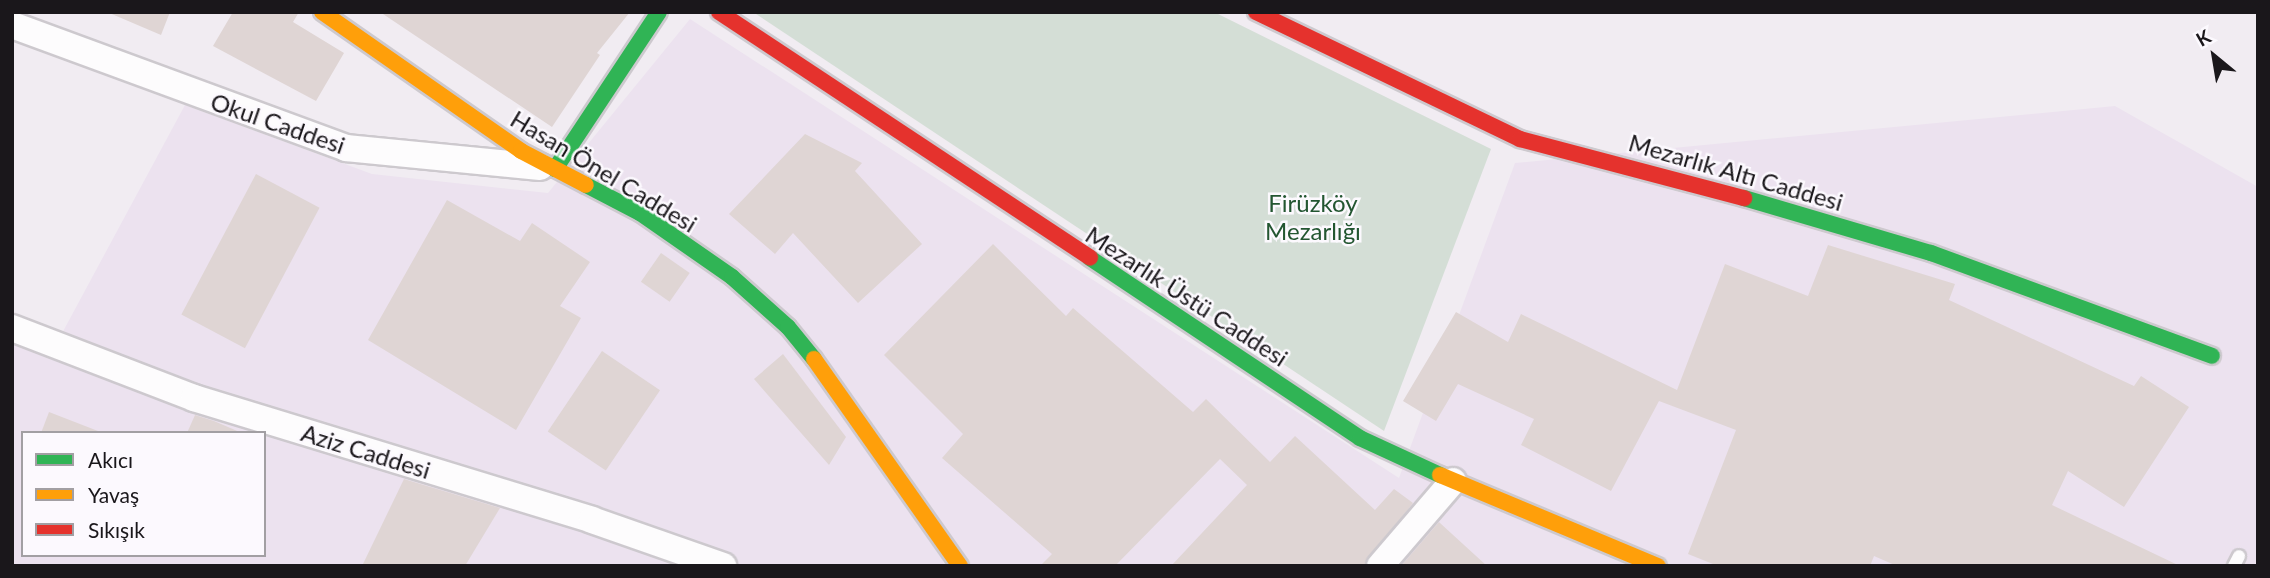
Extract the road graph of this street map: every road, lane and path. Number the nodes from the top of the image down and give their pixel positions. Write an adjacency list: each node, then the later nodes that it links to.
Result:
1 (322, 12): 6 (street, Hasan Önel Caddesi)
2 (659, 12): 6 (street)
3 (719, 12): 9 (street, Mezarlık Üstü Caddesi)
4 (1256, 12): 8 (street, Mezarlık Altı Caddesi)
5 (12, 25): 6 (street, Okul Caddesi)
6 (555, 169): 11 (street, Hasan Önel Caddesi)
7 (12, 328): 10 (street, Aziz Caddesi)
8 (2212, 356)
9 (1453, 481): 12 (street); 13 (street, Mezarlık Üstü Caddesi)
10 (723, 566)
11 (960, 566)
12 (1380, 566)
13 (1658, 566)

